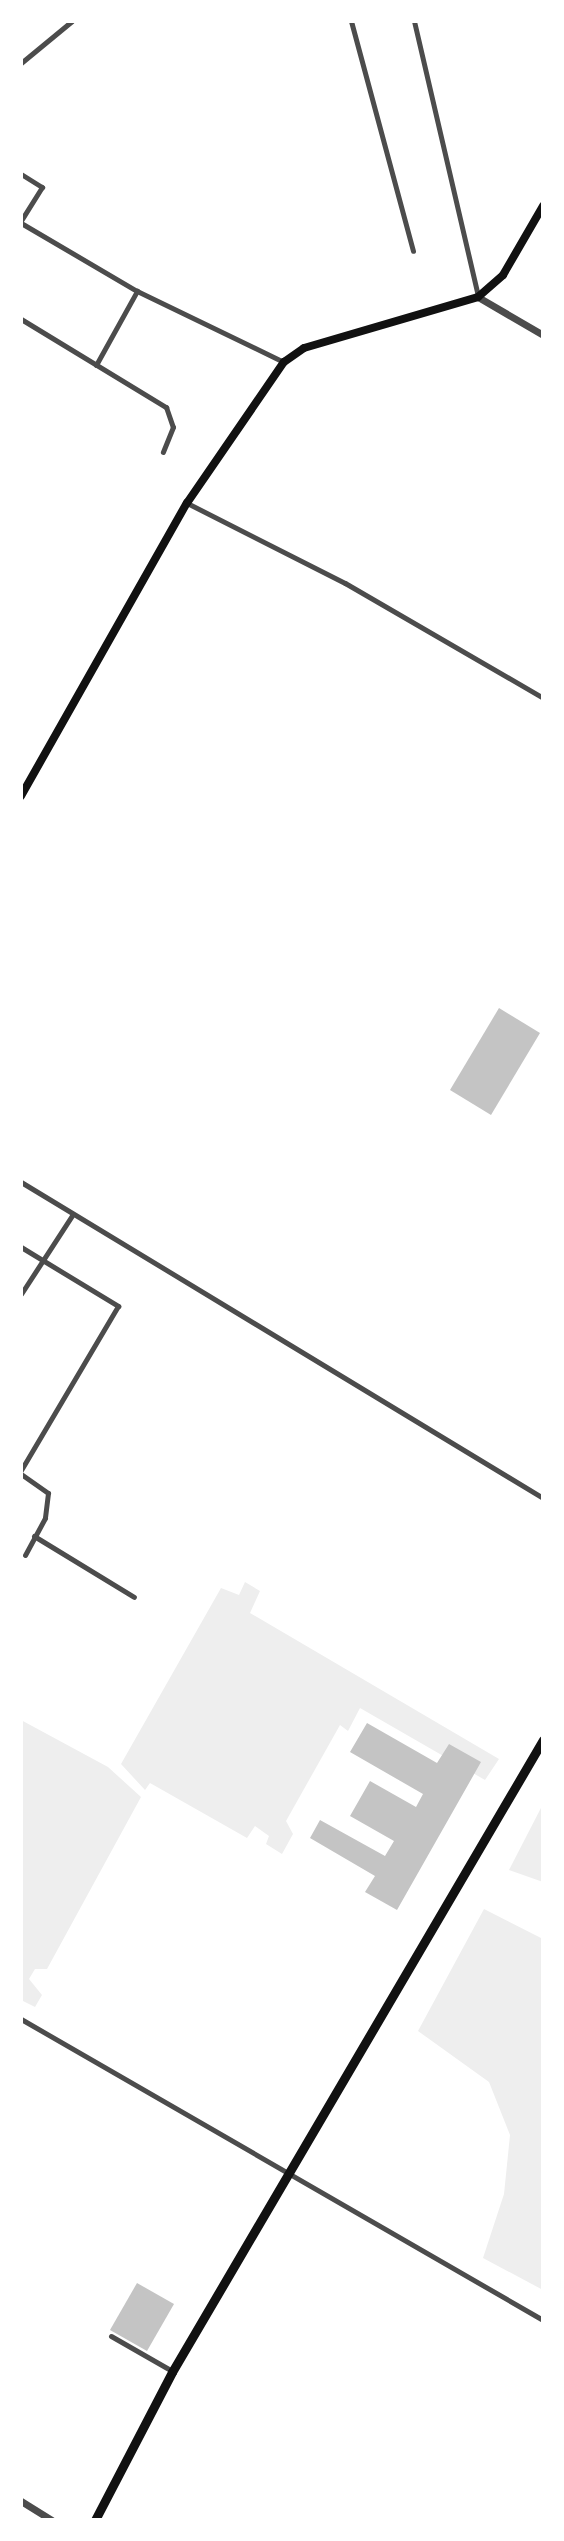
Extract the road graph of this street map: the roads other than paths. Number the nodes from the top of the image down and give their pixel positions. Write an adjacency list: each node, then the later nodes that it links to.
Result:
1 (72, 21): 4 (street)
2 (351, 21): 8 (street)
3 (414, 21): 10 (street)
4 (21, 63)
5 (21, 174): 7 (street)
6 (543, 206): 10 (main road)
7 (21, 222): 9 (street)
8 (413, 251)
9 (137, 290): 13 (street); 14 (street)
10 (478, 298): 12 (street); 13 (main road)
11 (21, 319): 14 (street)
12 (543, 335)
13 (284, 362): 16 (main road)
14 (96, 365): 15 (street)
15 (163, 452)
16 (187, 503): 17 (street); 18 (main road)
17 (543, 698)
18 (21, 796)
19 (21, 1182): 20 (street)
20 (73, 1214): 22 (street); 25 (street)
21 (21, 1247): 22 (street)
22 (46, 1262): 23 (street); 24 (street)
23 (21, 1294)
24 (21, 1472): 26 (street)
25 (543, 1498)
26 (34, 1536): 27 (street); 28 (street)
27 (25, 1555)
28 (134, 1597)
29 (543, 1740): 31 (main road)
30 (21, 2019): 31 (street)
31 (289, 2177): 32 (street); 34 (main road)
32 (543, 2320)
33 (111, 2336): 34 (street)
34 (172, 2372): 37 (main road)
35 (21, 2501): 36 (street)
36 (50, 2519)
37 (95, 2520)

